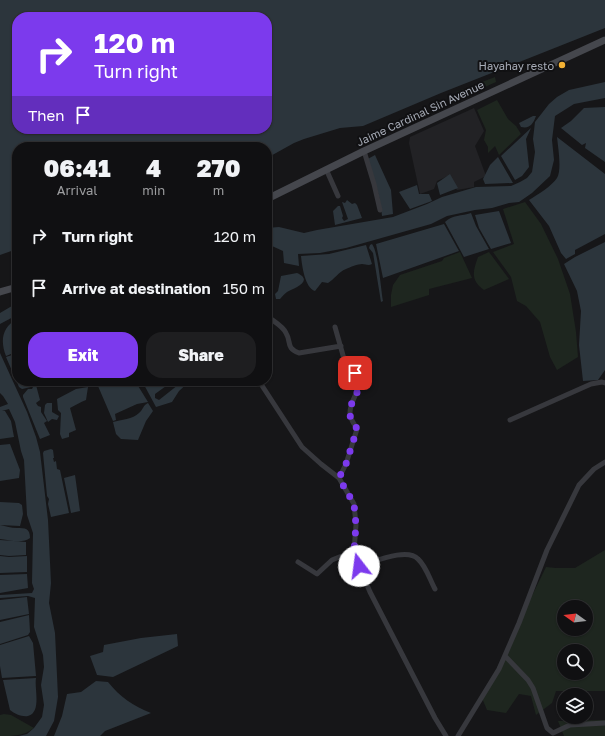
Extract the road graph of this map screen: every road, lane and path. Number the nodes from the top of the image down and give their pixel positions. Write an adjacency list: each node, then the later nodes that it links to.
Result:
1 (605, 40): 2 (main road, Jaime Cardinal Sin Avenue)
2 (364, 151): 3 (main road, Jaime Cardinal Sin Avenue); 6 (street)
3 (326, 169): 4 (street); 5 (main road, Jaime Cardinal Sin Avenue)
4 (338, 196)
5 (272, 197)
6 (380, 210)
7 (12, 288): 8 (main road)
8 (0, 292)
9 (272, 320): 11 (street)
10 (335, 327): 11 (street)
11 (341, 346): 16 (street)
12 (605, 383): 14 (street)
13 (262, 386): 16 (street)
14 (510, 420)
15 (605, 462): 21 (street)
16 (339, 478): 17 (street)
17 (354, 551): 18 (street); 19 (street)
18 (298, 562)
19 (359, 566): 20 (street); 23 (street)
20 (435, 589)
21 (505, 656): 22 (street); 24 (street)
22 (605, 723)
23 (446, 736)
24 (458, 736)

